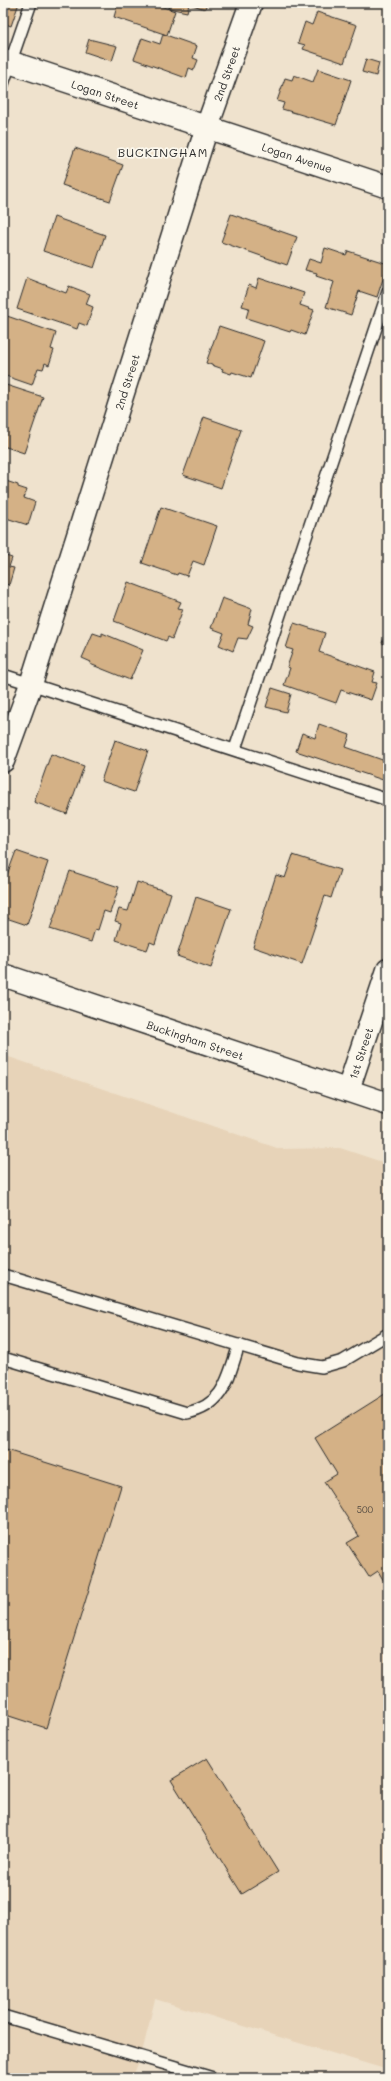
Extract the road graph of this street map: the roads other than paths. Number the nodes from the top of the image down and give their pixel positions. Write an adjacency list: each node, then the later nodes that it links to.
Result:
1 (31, 3): 3 (lane)
2 (252, 3): 5 (street, 2nd Street)
3 (7, 61): 4 (lane); 5 (street, Logan Street)
4 (3, 84)
5 (207, 127): 6 (street, Logan Avenue); 9 (street, 2nd Street)
6 (388, 187)
7 (388, 292): 10 (lane)
8 (3, 675): 9 (lane)
9 (31, 684): 10 (lane); 11 (street, 2nd Street)
10 (235, 749): 12 (lane)
11 (3, 761)
12 (388, 800)
13 (388, 970): 15 (street, 1st Street)
14 (3, 975): 15 (street, Buckingham Street)
15 (348, 1090): 16 (street, Buckingham Street)
16 (388, 1104)
17 (3, 1275): 19 (lane)
18 (388, 1334): 19 (lane)
19 (238, 1345): 20 (lane)
20 (3, 1358)
21 (3, 2016): 22 (lane)
22 (213, 2078)

